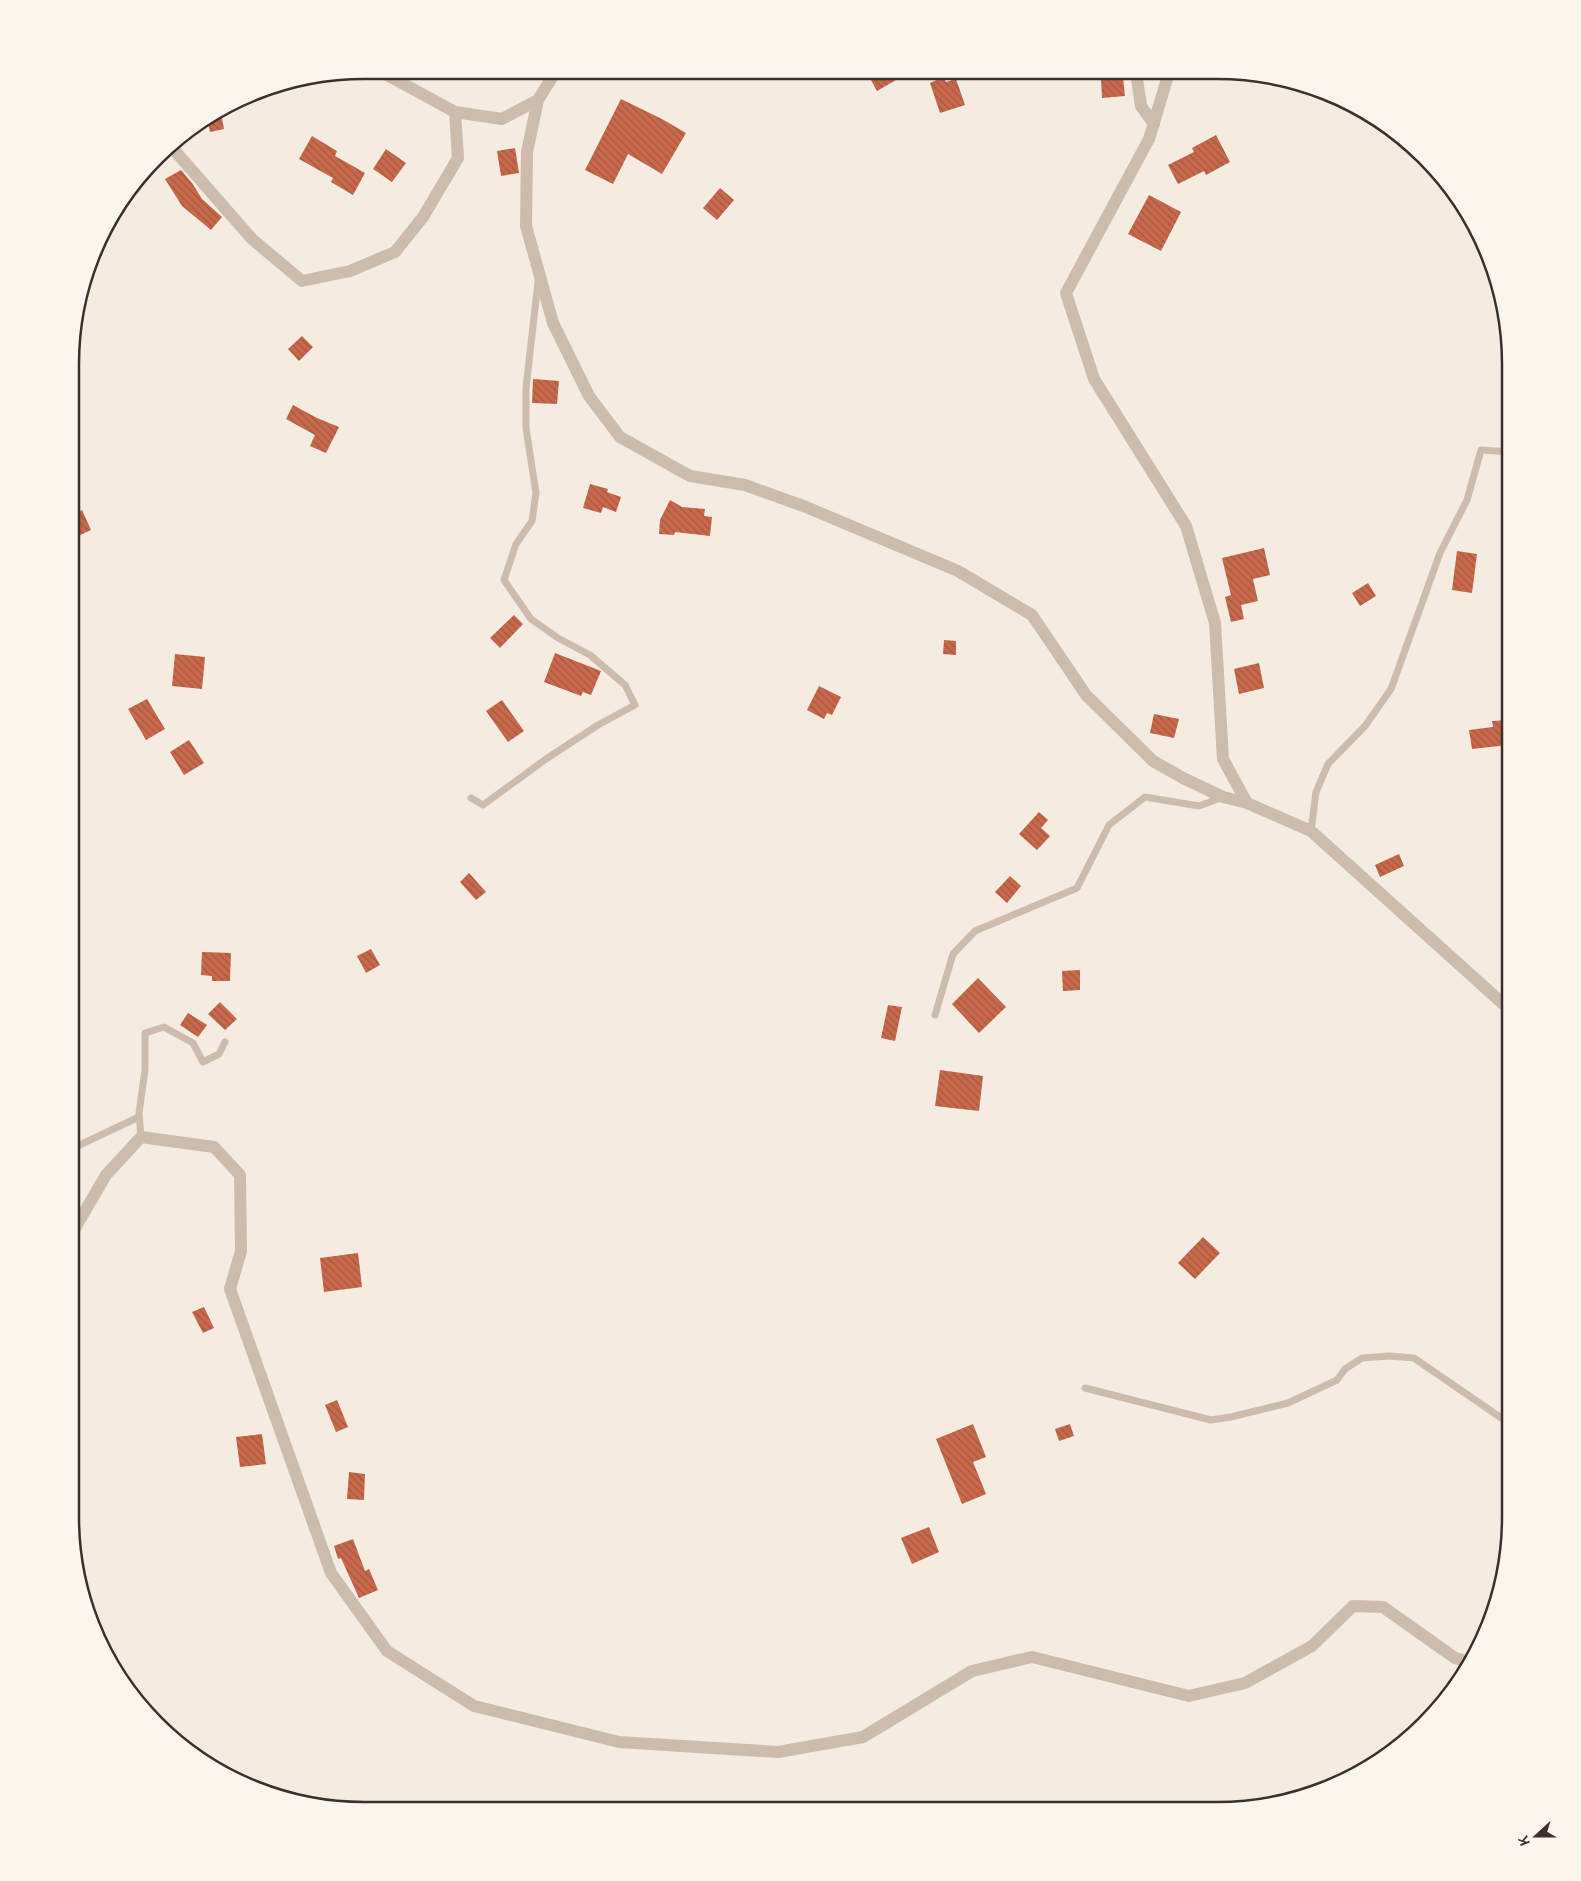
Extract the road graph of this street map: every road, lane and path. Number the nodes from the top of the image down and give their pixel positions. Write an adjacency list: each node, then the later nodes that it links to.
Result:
1 (394, 79): 6 (street)
2 (551, 79): 5 (street)
3 (1137, 79): 7 (street)
4 (1166, 79): 7 (street)
5 (538, 100): 6 (street); 9 (street)
6 (455, 112): 8 (street)
7 (1154, 124): 13 (street)
8 (175, 150)
9 (539, 274): 11 (street); 12 (lane)
10 (1502, 451): 14 (lane)
11 (1223, 797): 13 (street); 16 (lane)
12 (470, 798)
13 (1247, 803): 14 (street)
14 (1311, 831): 15 (street)
15 (1502, 1003)
16 (935, 1015)
17 (224, 1042): 18 (lane)
18 (139, 1117): 19 (lane); 20 (lane)
19 (141, 1137): 21 (street); 24 (street)
20 (79, 1145)
21 (79, 1221)
22 (1084, 1388): 23 (lane)
23 (1502, 1418)
24 (1464, 1661)

